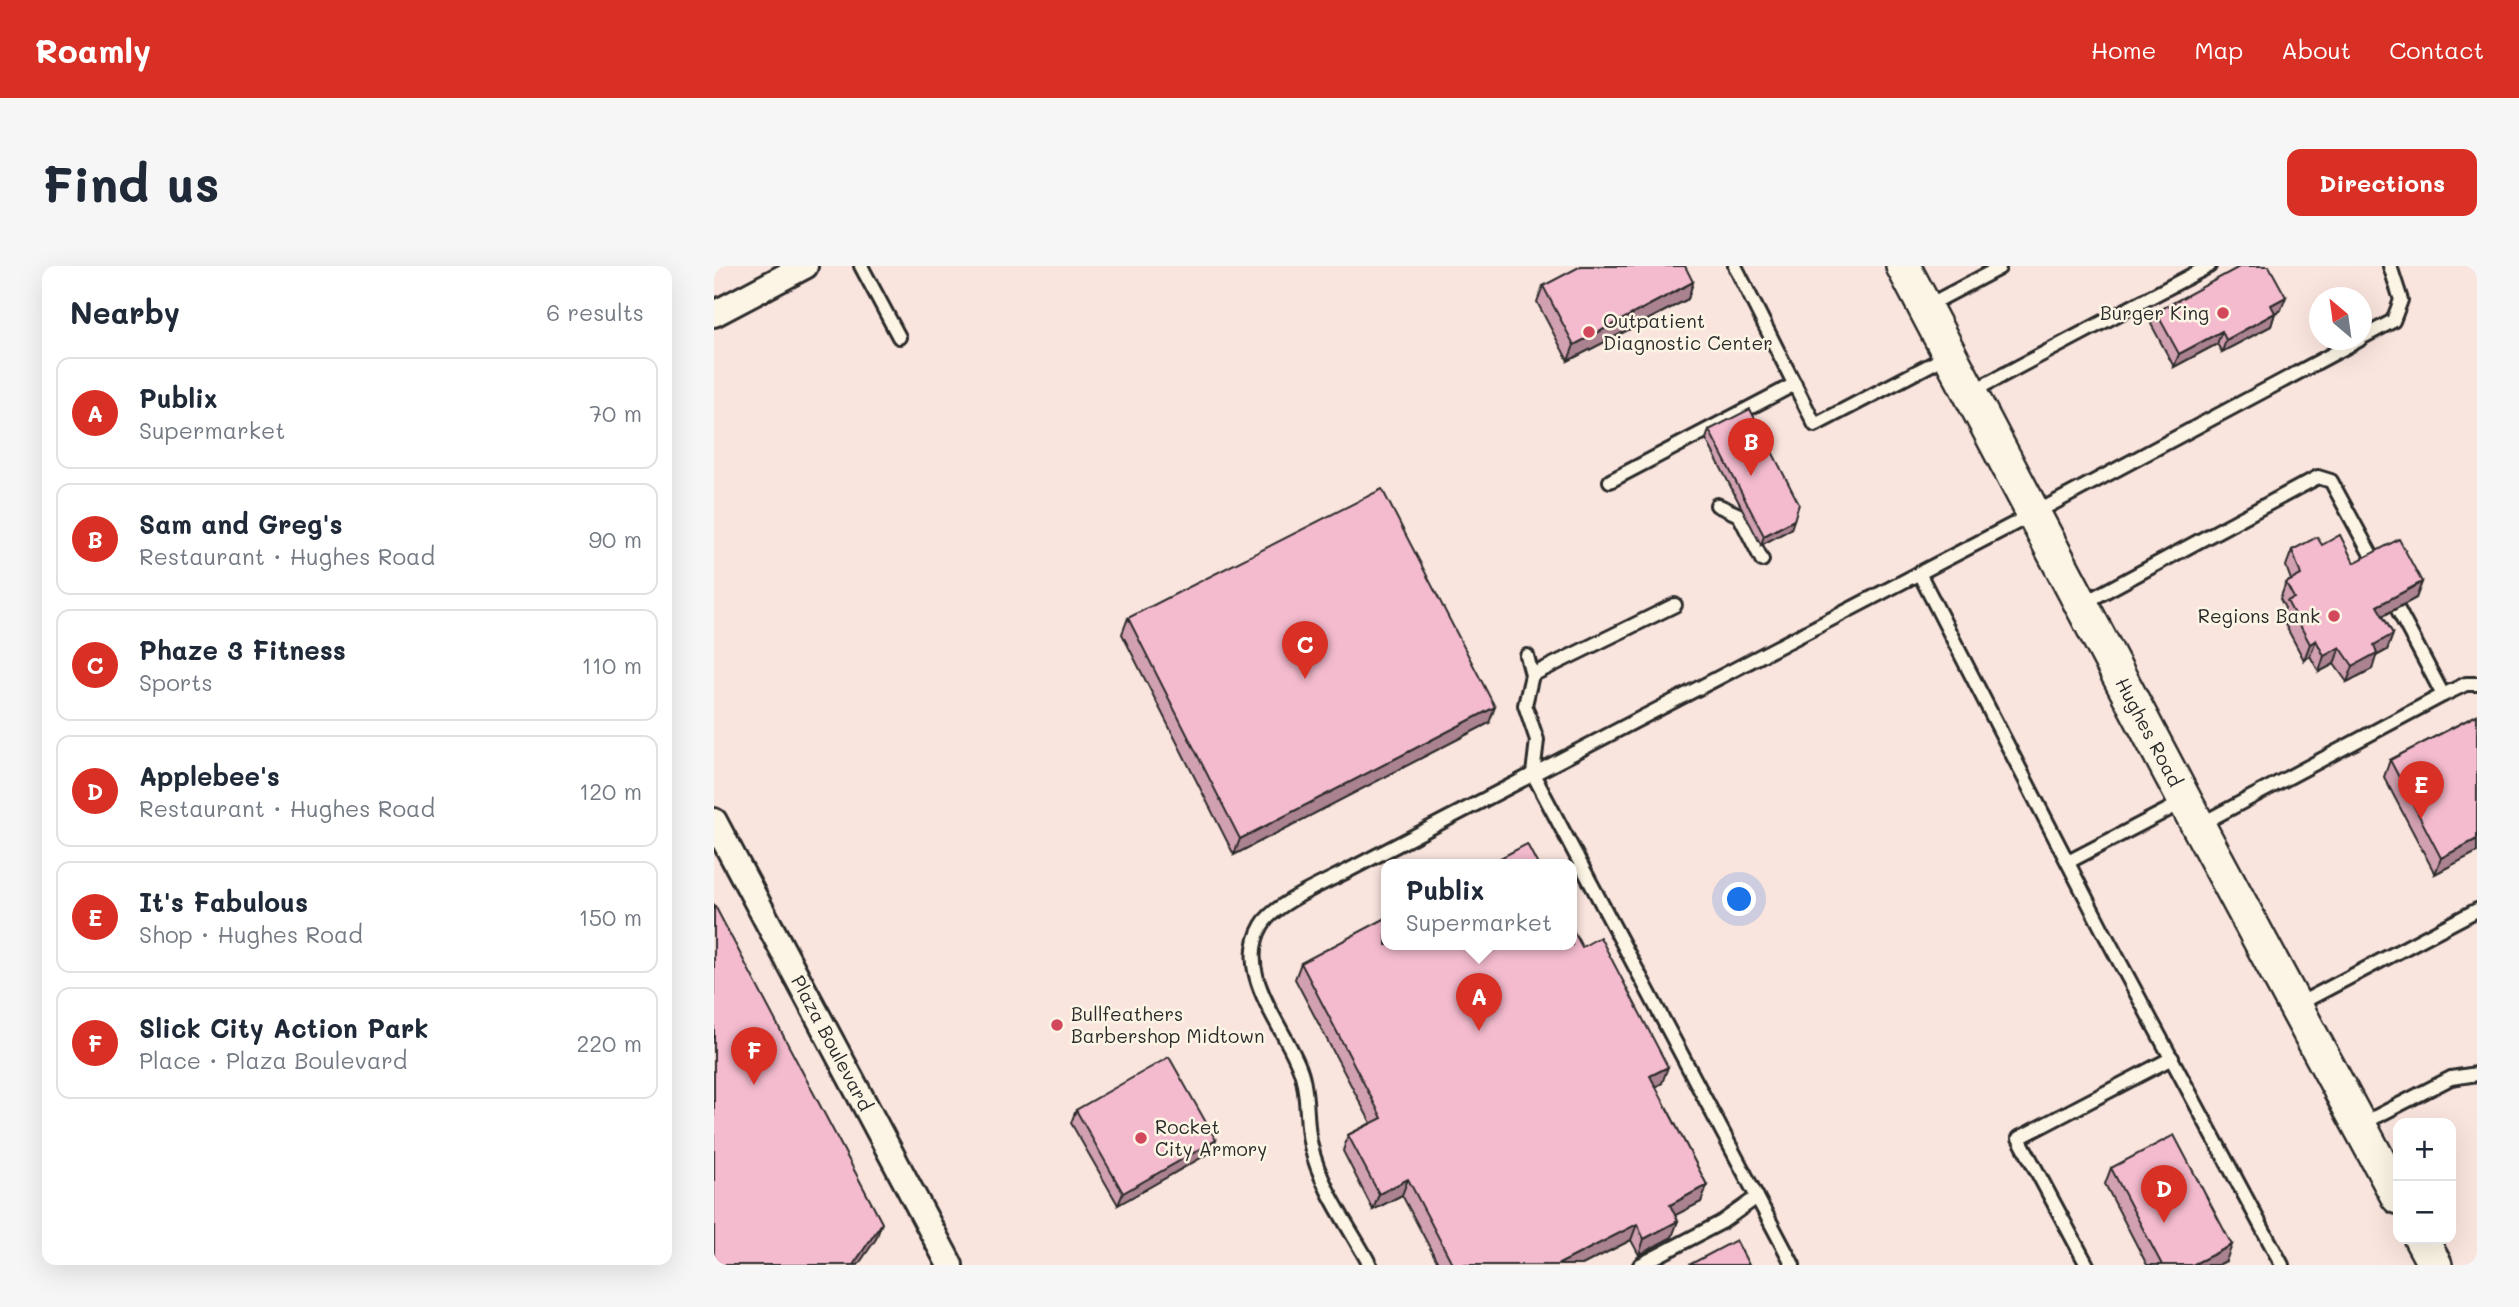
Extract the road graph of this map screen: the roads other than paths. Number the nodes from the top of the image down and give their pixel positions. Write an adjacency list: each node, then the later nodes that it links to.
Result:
1 (805, 266): 9 (street)
2 (861, 266): 11 (lane)
3 (1735, 266): 14 (lane)
4 (1903, 266): 8 (main road, Hughes Road)
5 (2209, 266): 15 (lane)
6 (2390, 266): 10 (lane)
7 (1999, 268): 8 (lane)
8 (1925, 307): 13 (main road, Hughes Road)
9 (714, 314)
10 (2372, 332)
11 (899, 337)
12 (2339, 350): 18 (lane)
13 (1950, 355): 14 (lane); 15 (main road, Hughes Road)
14 (1795, 384): 16 (lane)
15 (1970, 393): 18 (main road, Hughes Road)
16 (1610, 481)
17 (1717, 505): 19 (lane)
18 (2035, 513): 21 (lane); 22 (main road, Hughes Road)
19 (1762, 560)
20 (2376, 564): 22 (lane)
21 (1919, 573): 29 (lane); 32 (lane)
22 (2082, 604): 30 (main road, Hughes Road)
23 (1675, 606): 26 (lane)
24 (2397, 608): 28 (lane)
25 (1527, 656): 26 (lane)
26 (1532, 675): 29 (lane)
27 (2477, 684): 28 (lane)
28 (2443, 695): 30 (lane)
29 (1533, 774): 39 (lane); 42 (lane)
30 (2191, 813): 32 (lane); 34 (main road, Hughes Road)
31 (714, 821): 41 (street, Plaza Boulevard)
32 (2068, 862): 35 (lane)
33 (2477, 910): 34 (lane)
34 (2295, 1006): 37 (main road, Hughes Road)
35 (2172, 1058): 45 (lane); 46 (lane)
36 (2477, 1074): 37 (lane)
37 (2359, 1125): 38 (main road, Hughes Road)
38 (2393, 1187)
39 (1757, 1197): 43 (lane); 44 (lane)
40 (2424, 1244): 47 (main road)
41 (950, 1265)
42 (1370, 1265)
43 (1640, 1265)
44 (1793, 1265)
45 (2087, 1265)
46 (2282, 1265)
47 (2435, 1265)

